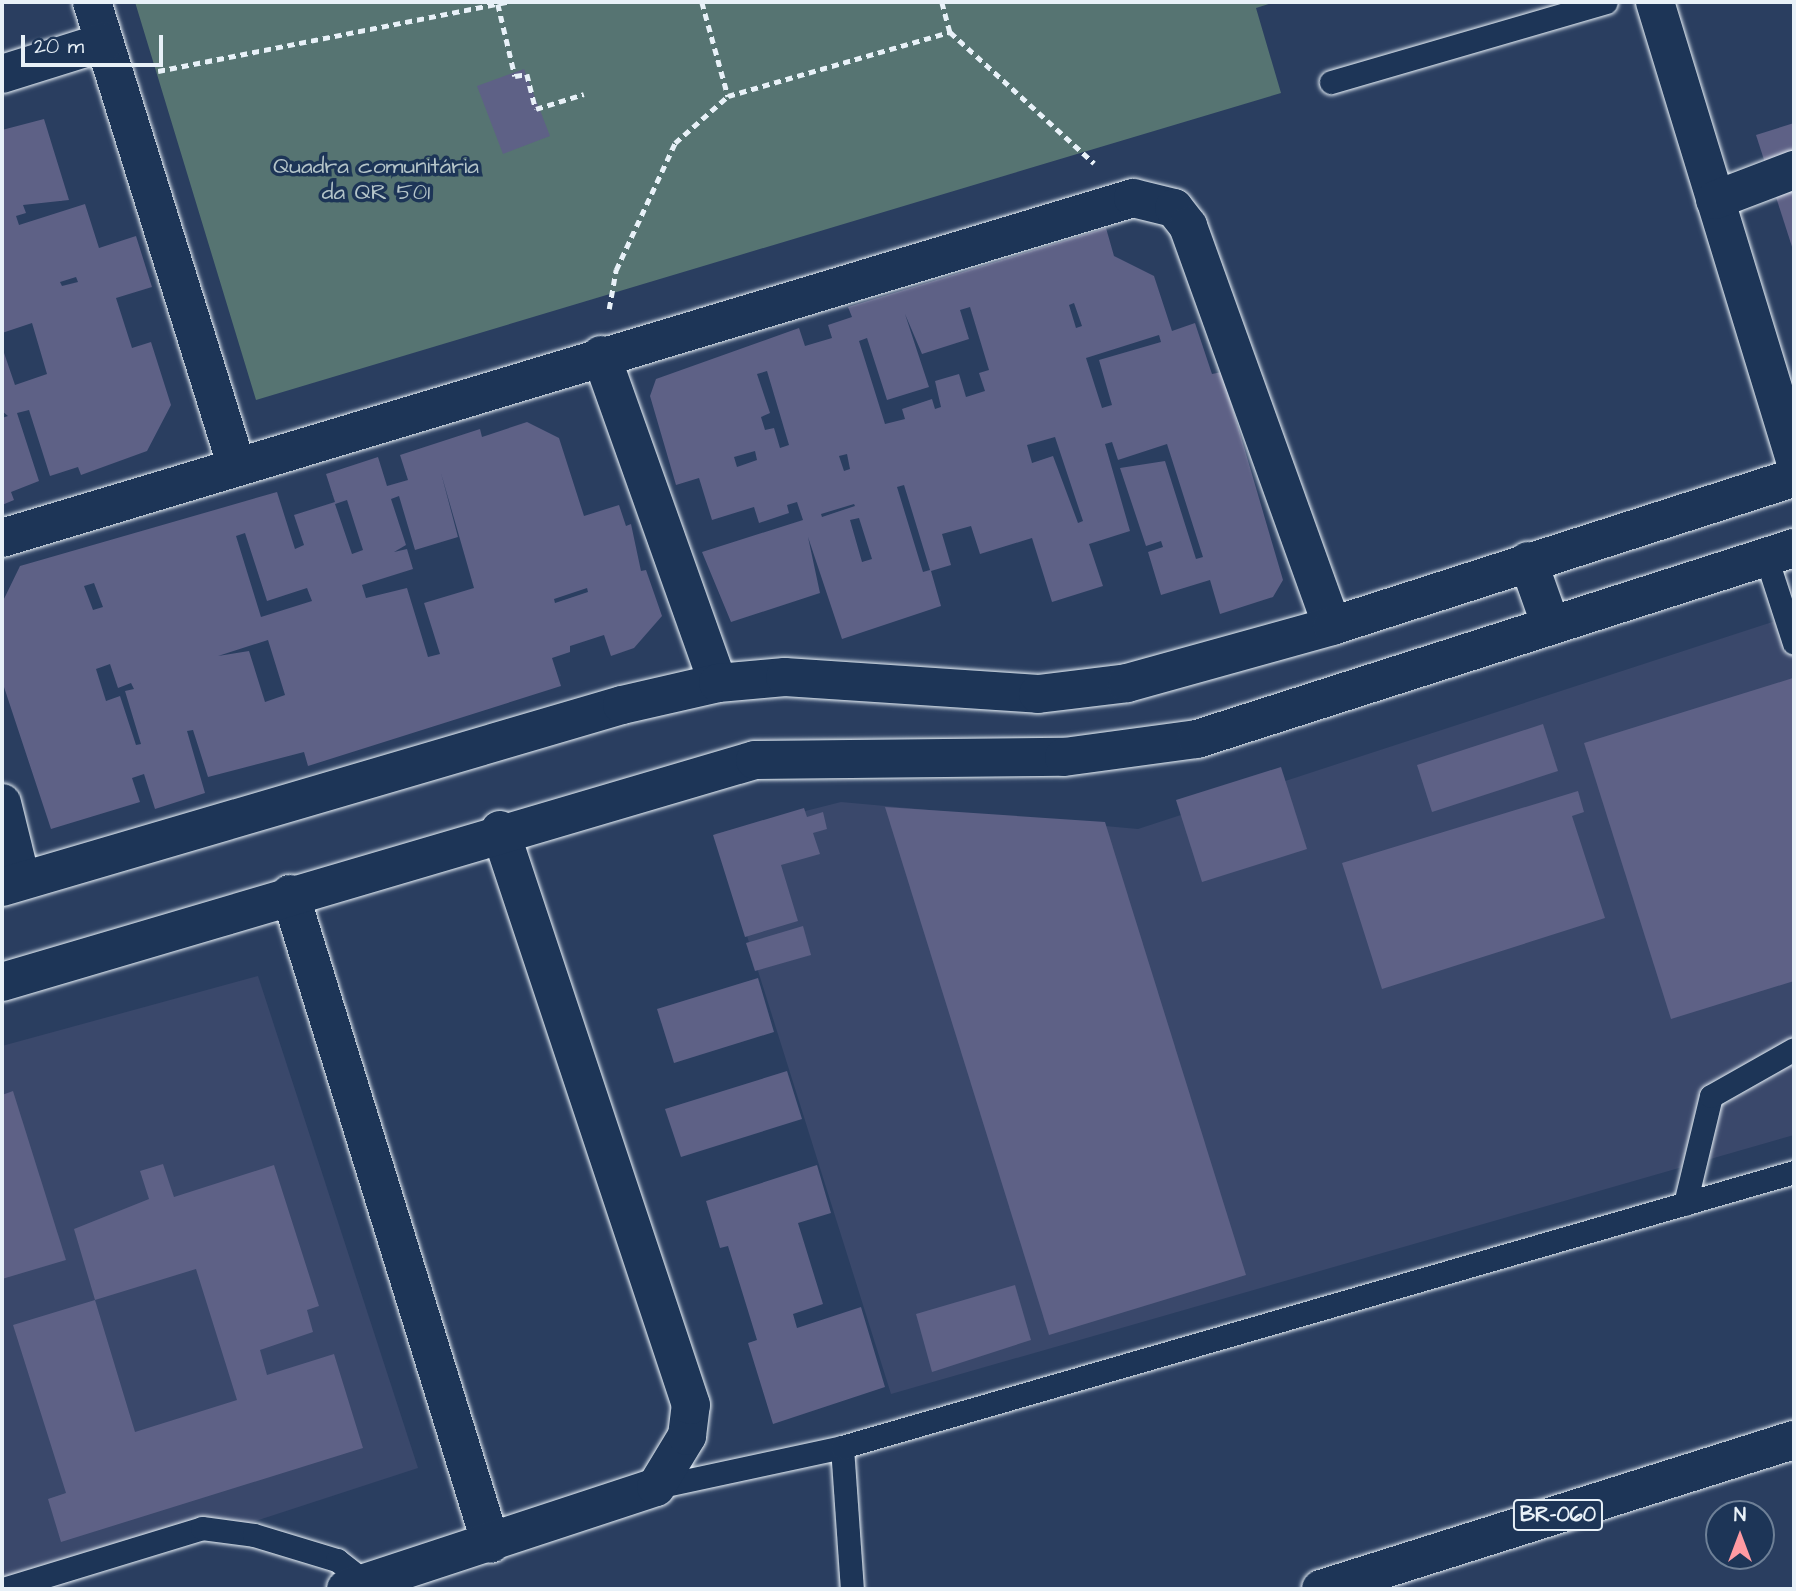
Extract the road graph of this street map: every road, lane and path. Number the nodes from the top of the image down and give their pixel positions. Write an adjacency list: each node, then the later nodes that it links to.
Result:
1 (92, 2): 9 (main road)
2 (507, 2): 7 (path)
3 (702, 2): 14 (path)
4 (942, 2): 8 (path)
5 (1606, 2): 12 (lane)
6 (1655, 2): 17 (main road)
7 (498, 4): 11 (path); 13 (path)
8 (950, 32): 14 (path); 16 (path)
9 (104, 42): 10 (main road); 11 (main road)
10 (2, 74)
11 (118, 79): 20 (main road)
12 (1331, 82)
13 (584, 94)
14 (727, 96): 18 (path)
15 (1794, 170): 17 (main road)
16 (1133, 198): 18 (main road); 26 (main road)
17 (1715, 200): 19 (main road)
18 (601, 355): 20 (main road); 28 (main road)
19 (1794, 458)
20 (236, 463): 22 (main road)
21 (1794, 478): 24 (main road)
22 (2, 538)
23 (1780, 553): 25 (main road); 27 (lane)
24 (1528, 561): 25 (main road); 26 (main road)
25 (1550, 623): 30 (main road)
26 (1332, 626): 28 (main road)
27 (1794, 643)
28 (718, 683): 31 (main road)
29 (2, 803): 31 (main road)
30 (500, 830): 32 (main road); 39 (main road)
31 (11, 884)
32 (290, 894): 33 (main road); 40 (main road)
33 (2, 982)
34 (1794, 1049): 36 (lane)
35 (1794, 1172): 36 (lane)
36 (1685, 1204): 38 (lane)
37 (1794, 1440): 44 (main road, BR-060)
38 (842, 1447): 39 (lane); 43 (lane)
39 (656, 1487): 40 (main road)
40 (491, 1544): 41 (main road)
41 (356, 1586): 42 (lane)
42 (3, 1589)
43 (852, 1589)
44 (1321, 1589)

